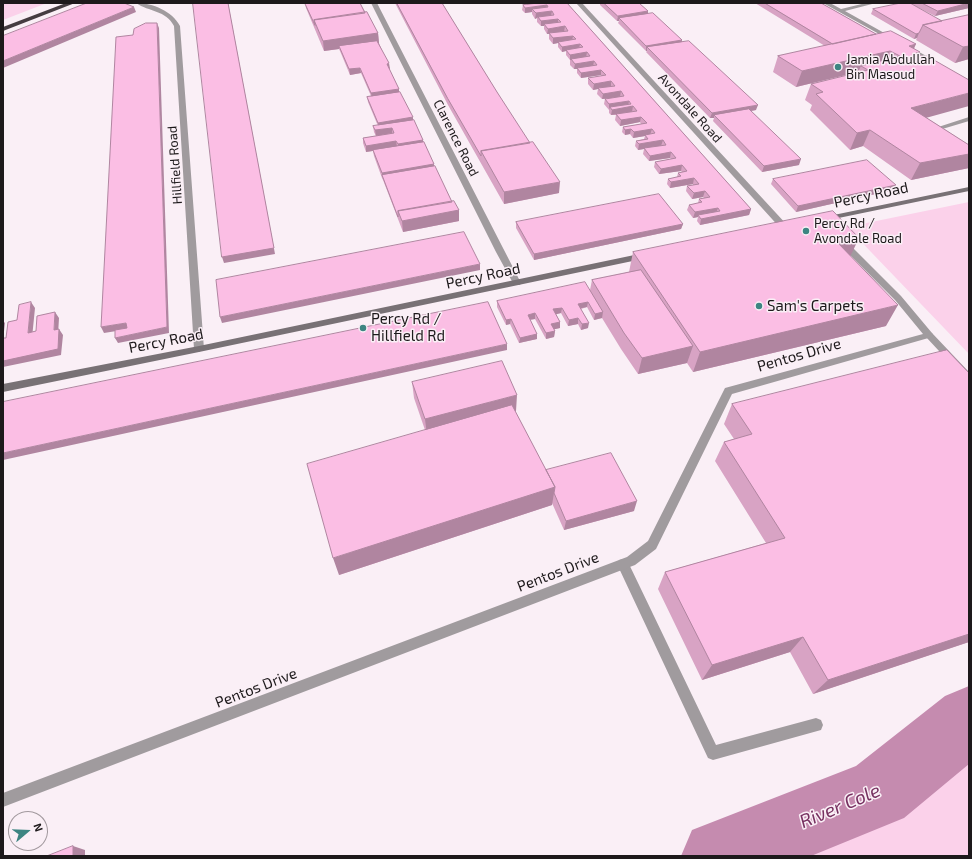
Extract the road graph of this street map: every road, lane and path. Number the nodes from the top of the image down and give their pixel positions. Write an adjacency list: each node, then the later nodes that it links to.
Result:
1 (72, 3): 8 (highway)
2 (139, 3): 19 (street, Hillfield Road)
3 (374, 3): 17 (street, Clarence Road)
4 (579, 3): 14 (street, Avondale Road)
5 (826, 3): 7 (street)
6 (873, 3): 7 (street)
7 (840, 11): 9 (street)
8 (3, 29)
9 (942, 67)
10 (969, 119): 11 (street)
11 (925, 132)
12 (969, 189): 13 (street, Percy Road)
13 (815, 221)
14 (785, 228)
15 (846, 246): 18 (street)
16 (653, 255): 17 (street, Percy Road)
17 (517, 283): 19 (street, Percy Road)
18 (929, 335): 20 (street); 22 (street, Pentos Drive)
19 (199, 349): 21 (street, Percy Road)
20 (969, 378)
21 (3, 388)
22 (622, 564): 23 (street); 24 (street, Pentos Drive)
23 (816, 725)
24 (3, 800)

